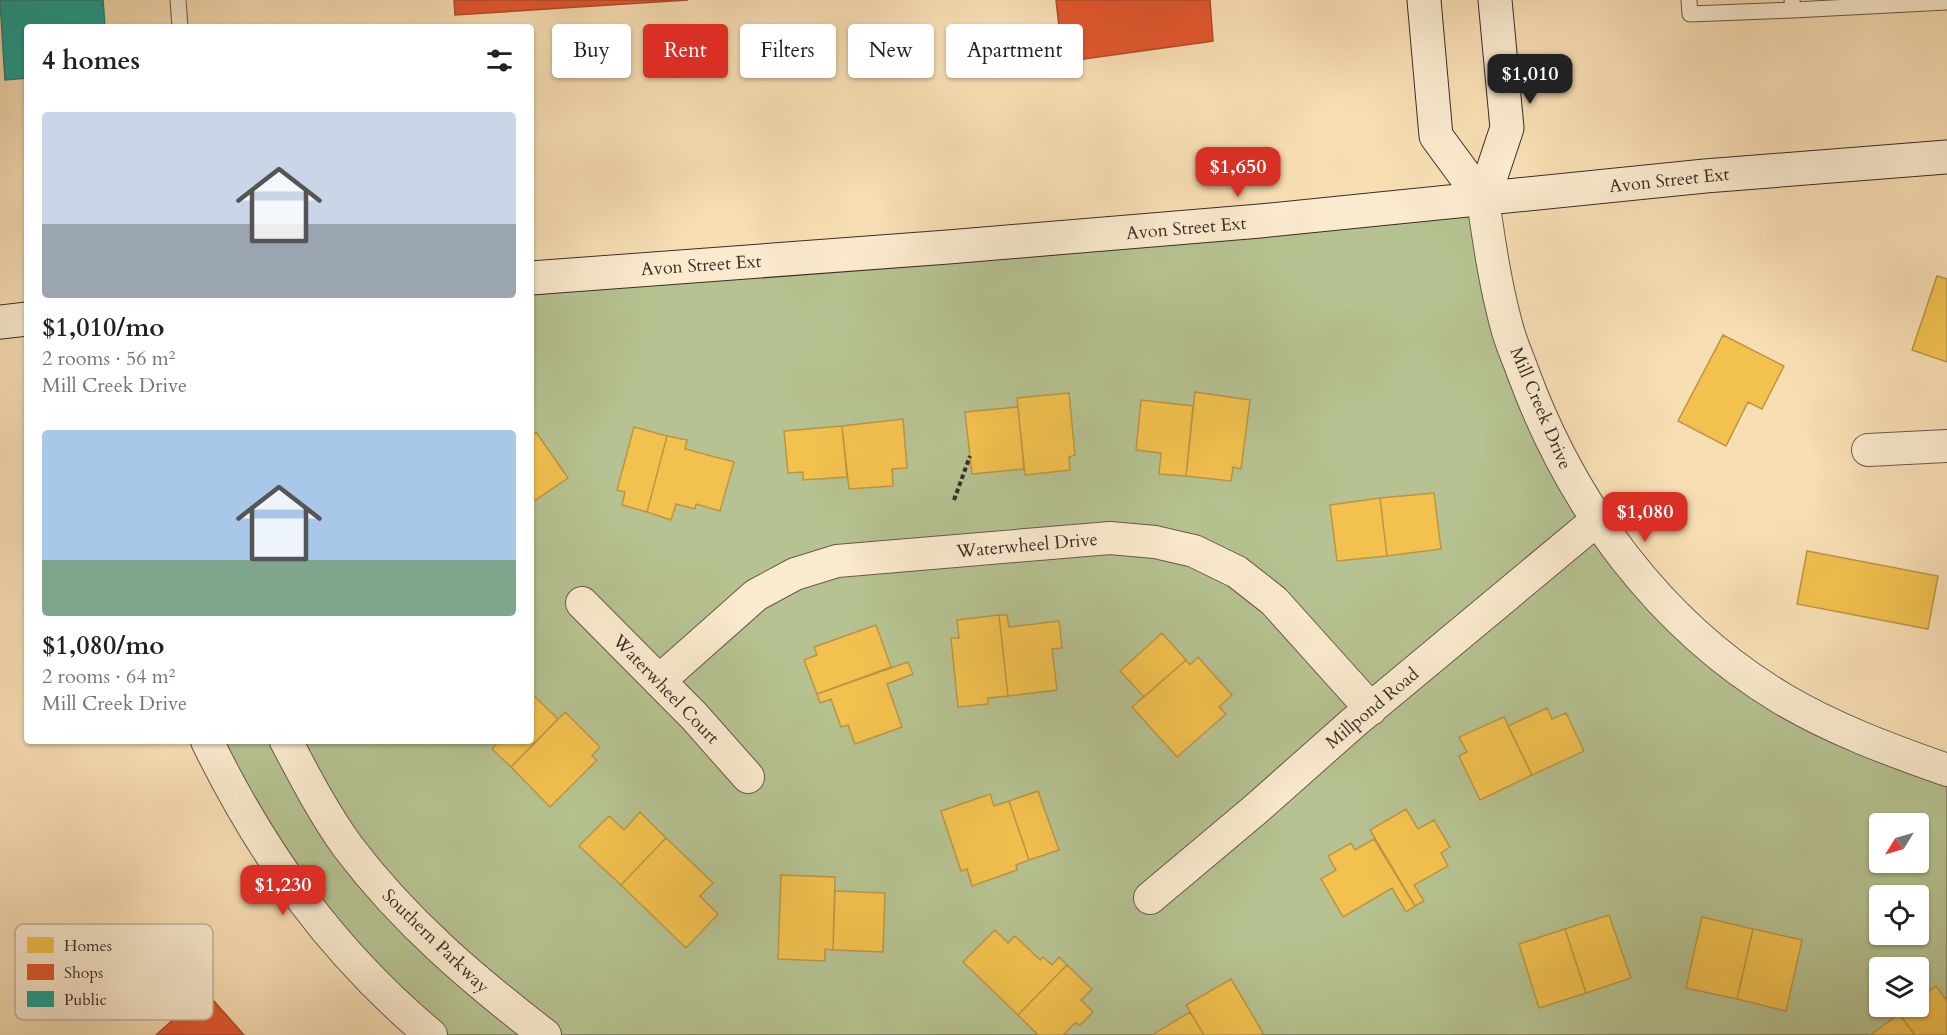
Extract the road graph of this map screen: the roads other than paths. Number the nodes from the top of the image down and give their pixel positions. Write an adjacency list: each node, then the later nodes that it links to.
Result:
1 (177, 0): 7 (lane)
2 (1424, 0): 9 (main road)
3 (1495, 0): 9 (main road, Mill Creek Drive)
4 (1689, 0): 6 (lane)
5 (1947, 2): 6 (lane)
6 (1792, 5)
7 (180, 24)
8 (1947, 157): 9 (main road, Avon Street Ext)
9 (1483, 200): 10 (main road, Avon Street Ext); 15 (street, Mill Creek Drive)
10 (534, 278)
11 (24, 319): 12 (main road)
12 (0, 322)
13 (1947, 446): 14 (street)
14 (1868, 450)
15 (1597, 520): 18 (street, Millpond Road); 21 (street, Mill Creek Drive)
16 (582, 603): 17 (street, Waterwheel Court)
17 (659, 681): 18 (street, Waterwheel Drive); 22 (street, Waterwheel Court)
18 (1371, 709): 23 (street, Millpond Road)
19 (208, 744): 24 (street)
20 (288, 744): 25 (street, Southern Parkway)
21 (1947, 771)
22 (748, 777)
23 (1150, 898)
24 (431, 1035)
25 (545, 1035)

